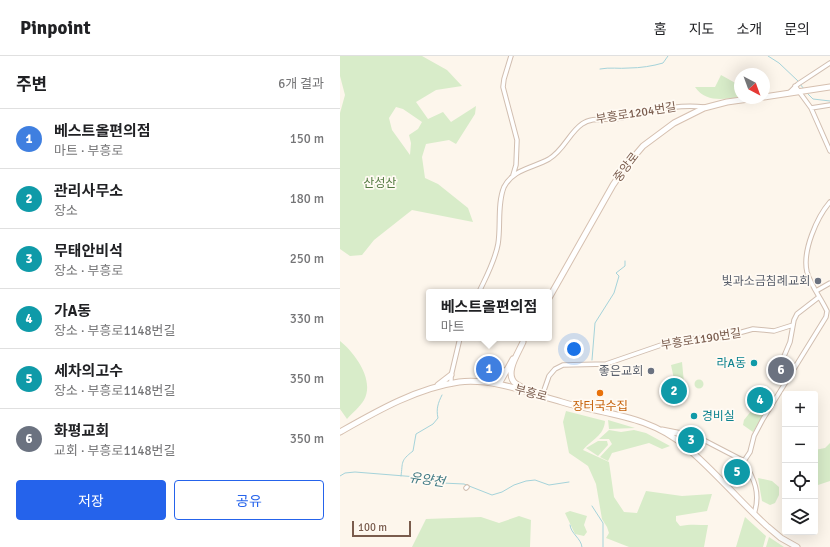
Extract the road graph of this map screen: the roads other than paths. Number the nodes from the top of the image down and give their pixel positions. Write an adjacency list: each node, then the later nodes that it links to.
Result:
1 (511, 56): 13 (street)
2 (830, 63): 3 (street)
3 (798, 83): 5 (street); 6 (street)
4 (830, 87): 5 (main road)
5 (804, 91): 6 (main road); 11 (street)
6 (789, 93): 7 (main road)
7 (770, 96)
8 (734, 102): 10 (main road, 중앙로)
9 (830, 105): 11 (street)
10 (706, 108): 13 (street, 부흥로1204번길); 18 (main road, 중앙로)
11 (810, 108): 12 (street)
12 (830, 151)
13 (513, 176): 16 (street)
14 (830, 202): 17 (street)
15 (830, 283): 17 (street)
16 (480, 289)
17 (816, 291): 19 (street)
18 (552, 293)
19 (819, 297): 21 (street); 22 (street)
20 (830, 304): 21 (street)
21 (826, 308): 28 (street)
22 (793, 326): 28 (street); 34 (street, 부흥로1190번길)
23 (459, 341): 27 (street)
24 (524, 341): 26 (main road)
25 (525, 341): 33 (main road)
26 (513, 360): 29 (main road); 31 (main road)
27 (451, 375): 30 (street); 32 (main road)
28 (790, 375): 39 (street)
29 (476, 382): 30 (main road, 부흥로); 31 (main road, 부흥로)
30 (451, 384): 32 (main road, 부흥로)
31 (499, 384): 33 (main road, 부흥로)
32 (434, 387): 36 (main road, 부흥로)
33 (535, 395): 34 (main road, 부흥로)
34 (542, 396): 35 (main road, 부흥로)
35 (660, 430): 37 (main road); 38 (main road, 부흥로)
36 (340, 432)
37 (687, 435): 38 (street); 39 (street)
38 (677, 440): 40 (main road, 부흥로)
39 (744, 461): 40 (street)
40 (754, 514): 41 (main road, 부흥로)
41 (797, 547)

